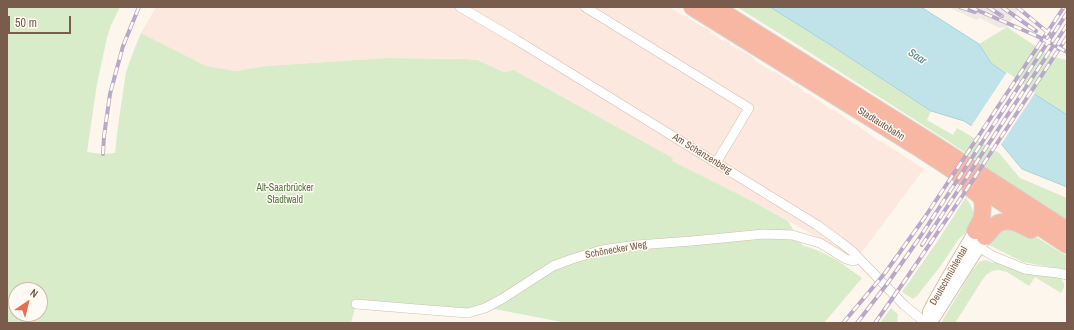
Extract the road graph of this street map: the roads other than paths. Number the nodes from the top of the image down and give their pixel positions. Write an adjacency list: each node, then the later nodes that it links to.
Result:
1 (460, 7): 6 (street, Am Schanzenberg)
2 (584, 7): 6 (street)
3 (692, 7): 5 (highway, Stadtautobahn)
4 (715, 7): 7 (highway, Stadtautobahn)
5 (917, 147): 8 (highway); 9 (highway, Stadtautobahn)
6 (716, 163): 11 (street, Am Schanzenberg)
7 (1067, 230)
8 (977, 240): 10 (highway); 12 (street); 14 (main road, Deutschmühlental)
9 (1067, 244)
10 (1067, 253)
11 (859, 259): 13 (street, Schönecker Weg); 14 (street, Am Schanzenberg)
12 (1067, 275)
13 (356, 304)
14 (928, 323)

